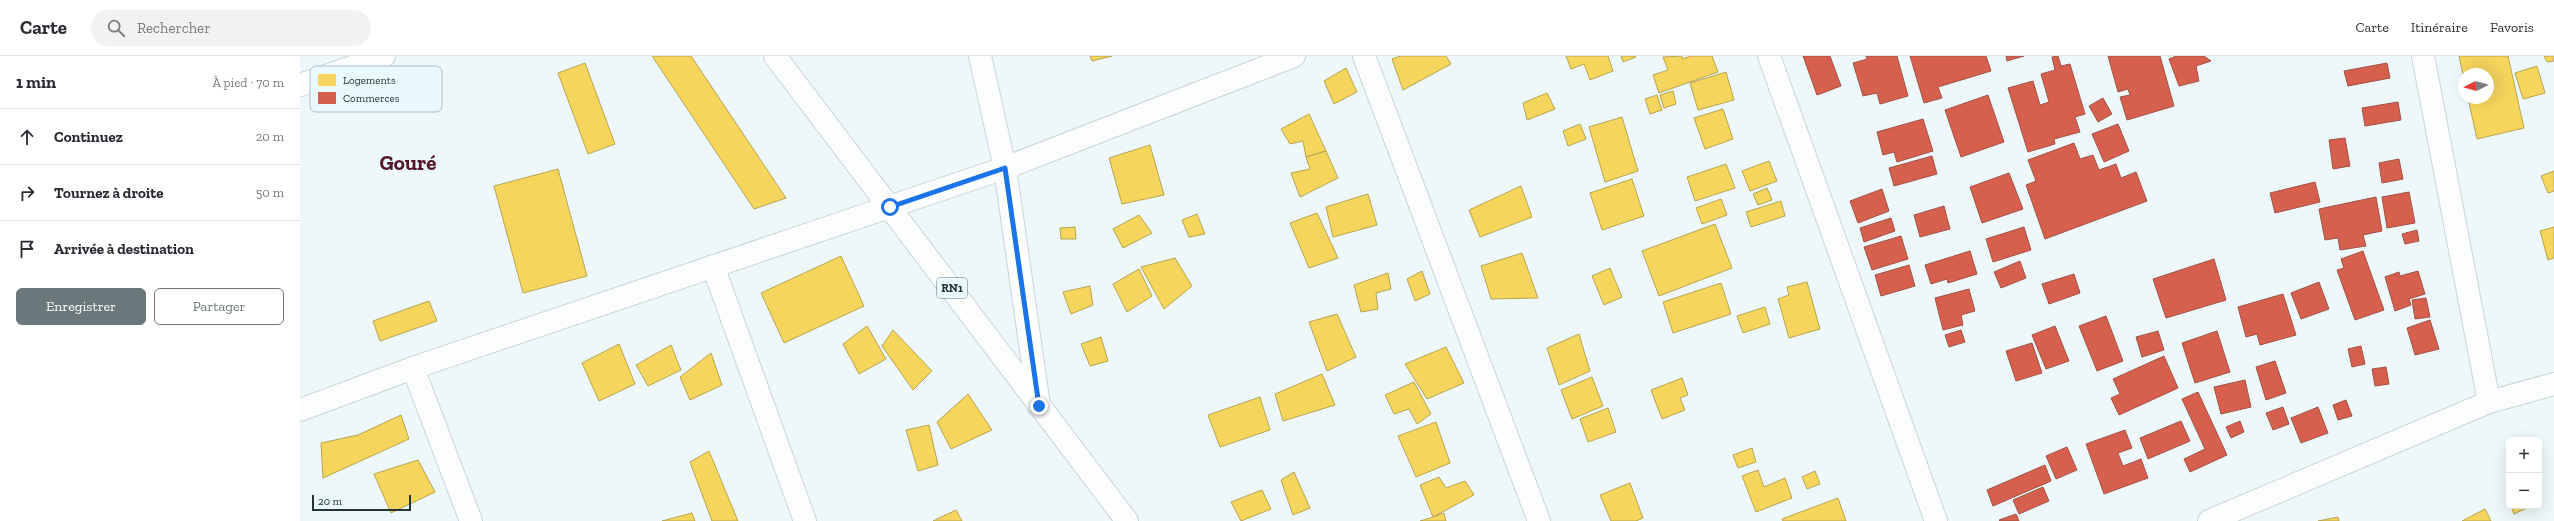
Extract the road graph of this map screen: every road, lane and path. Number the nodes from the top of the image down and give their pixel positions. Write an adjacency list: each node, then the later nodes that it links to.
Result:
1 (384, 56): 8 (main road)
2 (774, 56): 12 (main road, RN1)
3 (980, 56): 11 (main road)
4 (1294, 56): 11 (main road)
5 (1364, 56): 23 (main road)
6 (1769, 56): 24 (main road)
7 (2423, 56): 16 (main road)
8 (355, 66)
9 (310, 82): 10 (main road)
10 (300, 85)
11 (1005, 168): 12 (main road); 17 (main road)
12 (890, 207): 13 (main road); 17 (main road, RN1)
13 (713, 266): 14 (main road); 21 (main road)
14 (413, 368): 18 (main road); 20 (main road)
15 (2554, 384): 16 (main road)
16 (2489, 402): 19 (main road)
17 (1039, 406): 22 (main road, RN1)
18 (300, 410)
19 (2233, 517): 25 (main road)
20 (471, 521)
21 (805, 521)
22 (1128, 521)
23 (1539, 521)
24 (1936, 521)
25 (2209, 521)

